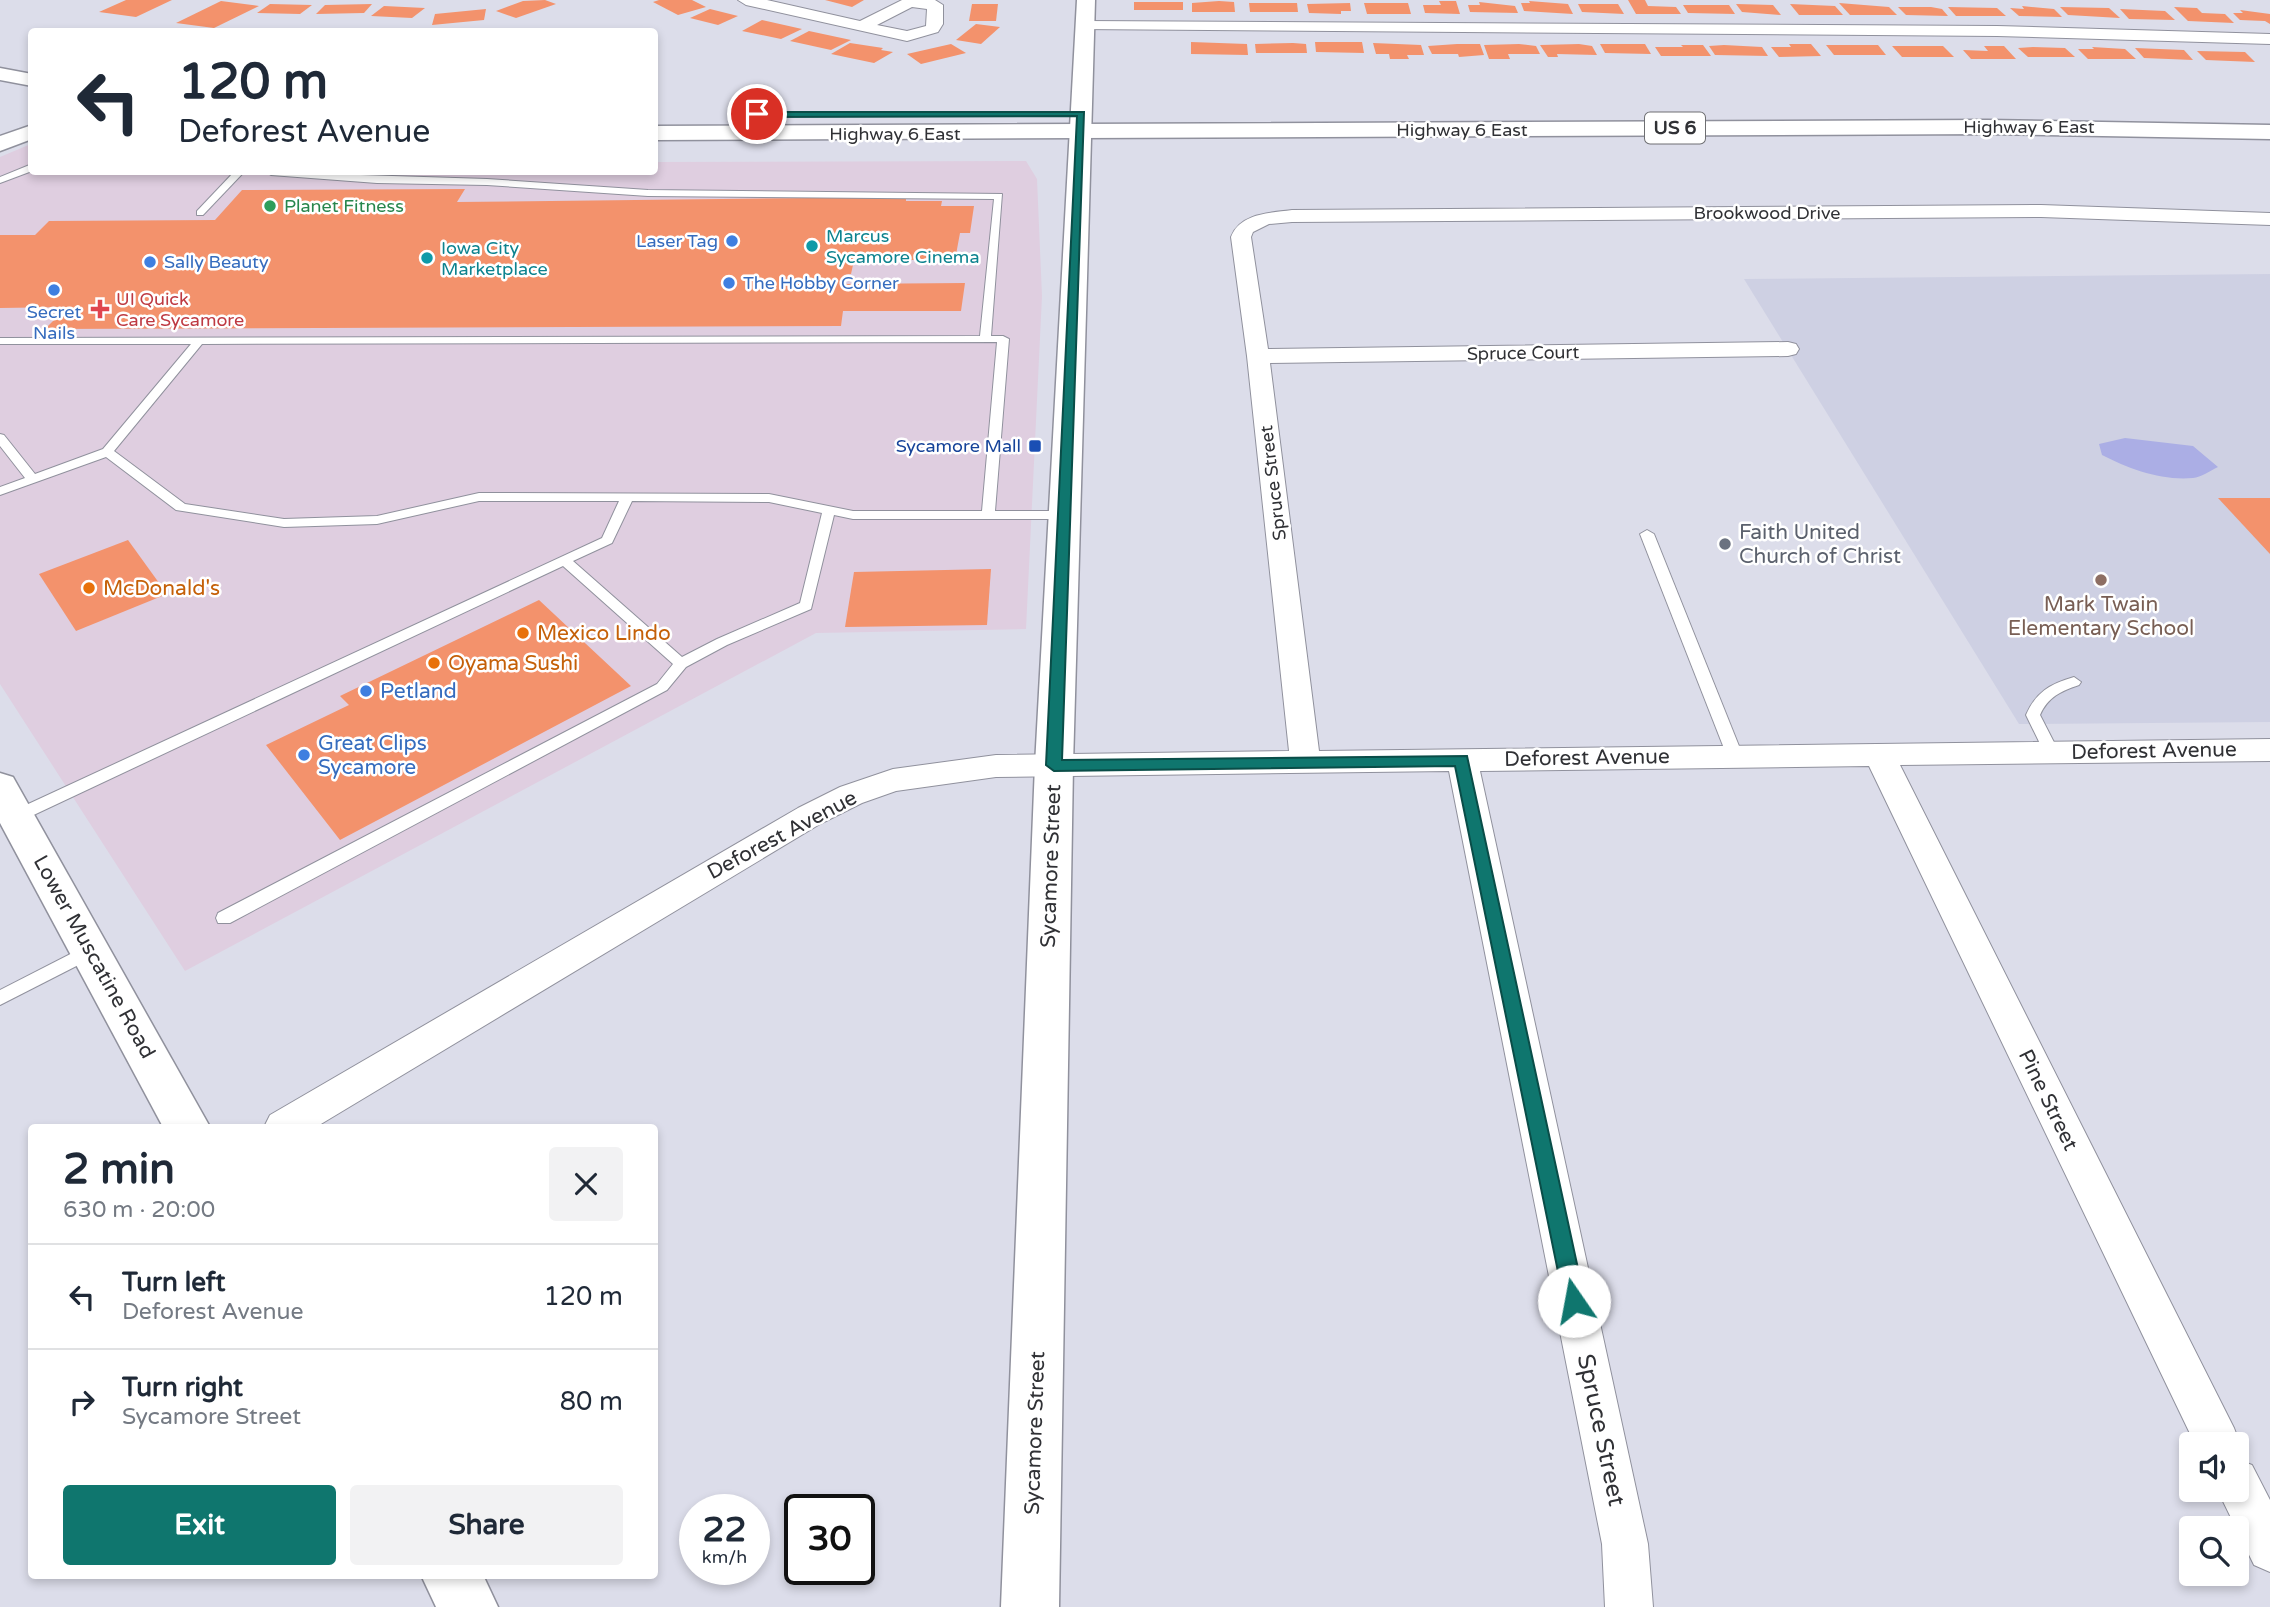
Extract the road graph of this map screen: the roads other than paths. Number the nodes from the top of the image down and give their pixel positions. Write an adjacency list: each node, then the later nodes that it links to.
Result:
1 (746, 0): 3 (street)
2 (1086, 0): 4 (main road, Sycamore Street)
3 (862, 26)
4 (1085, 26): 5 (street); 10 (main road, Sycamore Street)
5 (2270, 39)
6 (0, 74): 7 (main road)
7 (28, 79)
8 (658, 113): 10 (main road, Highway 6 East / US 6)
9 (2270, 113): 10 (main road, Highway 6 East / US 6)
10 (1081, 123): 11 (main road, Highway 6 East / US 6); 13 (main road, Highway 6 East / US 6); 34 (main road, Sycamore Street)
11 (2270, 132)
12 (28, 133): 14 (main road)
13 (658, 133)
14 (0, 144)
15 (28, 169): 18 (lane)
16 (236, 175): 19 (lane)
17 (311, 175): 22 (lane)
18 (0, 180)
19 (200, 213)
20 (1265, 219): 21 (street, Brookwood Drive); 26 (street, Spruce Street)
21 (2270, 219)
22 (985, 339): 24 (lane); 33 (lane)
23 (0, 341): 24 (lane)
24 (199, 341): 28 (lane)
25 (1788, 349): 26 (street, Spruce Court)
26 (1258, 356): 44 (street, Spruce Street)
27 (0, 438): 29 (lane)
28 (107, 452): 29 (lane); 31 (lane)
29 (33, 479): 30 (lane)
30 (0, 491)
31 (627, 498): 32 (lane); 36 (lane)
32 (829, 510): 33 (lane); 37 (lane)
33 (988, 515): 34 (lane)
34 (1065, 515): 45 (main road, Sycamore Street)
35 (1647, 534): 42 (lane)
36 (564, 560): 37 (lane); 46 (lane)
37 (681, 664): 47 (lane)
38 (2074, 682): 40 (lane)
39 (2270, 750): 40 (street, Deforest Avenue)
40 (2051, 752): 41 (street, Deforest Avenue)
41 (1879, 755): 42 (street, Deforest Avenue); 52 (street, Pine Street)
42 (1735, 756): 43 (street, Deforest Avenue)
43 (1462, 760): 44 (street, Deforest Avenue); 58 (street, Spruce Street)
44 (1305, 762): 45 (street, Deforest Avenue)
45 (1054, 765): 51 (street, Deforest Avenue); 57 (main road, Sycamore Street)
46 (8, 802): 48 (main road, Lower Muscatine Road)
47 (224, 918)
48 (90, 951): 49 (lane); 50 (main road, Lower Muscatine Road)
49 (0, 998)
50 (185, 1124)
51 (288, 1124)
52 (2212, 1432)
53 (2246, 1502): 54 (street)
54 (2270, 1549)
55 (452, 1579): 56 (main road)
56 (469, 1607)
57 (1030, 1607)
58 (1629, 1607)

